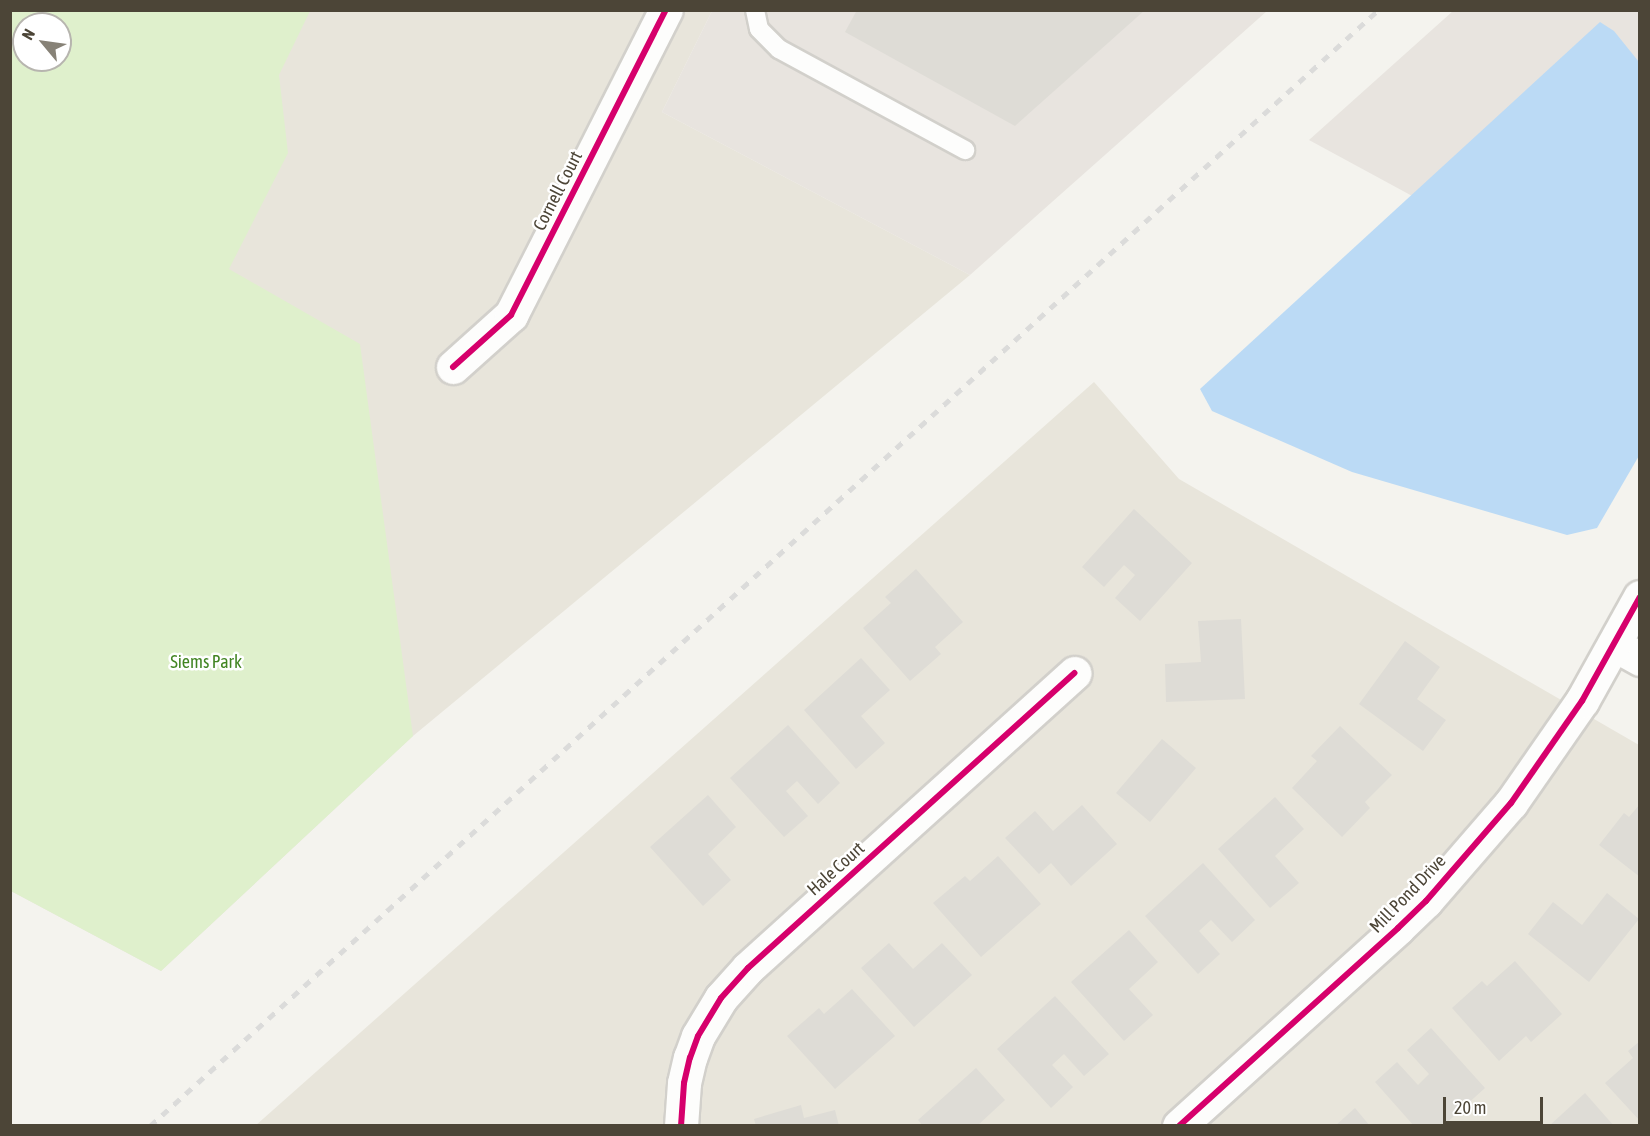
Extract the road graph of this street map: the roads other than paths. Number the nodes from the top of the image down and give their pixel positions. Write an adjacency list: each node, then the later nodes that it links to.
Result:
1 (666, 10): 4 (street, Cornell Court)
2 (755, 10): 3 (lane)
3 (965, 150)
4 (453, 367)
5 (1640, 597): 6 (street, Mill Pond Drive)
6 (1627, 652): 9 (street, Mill Pond Drive)
7 (1075, 673): 8 (street, Hale Court)
8 (681, 1125)
9 (1179, 1125)

